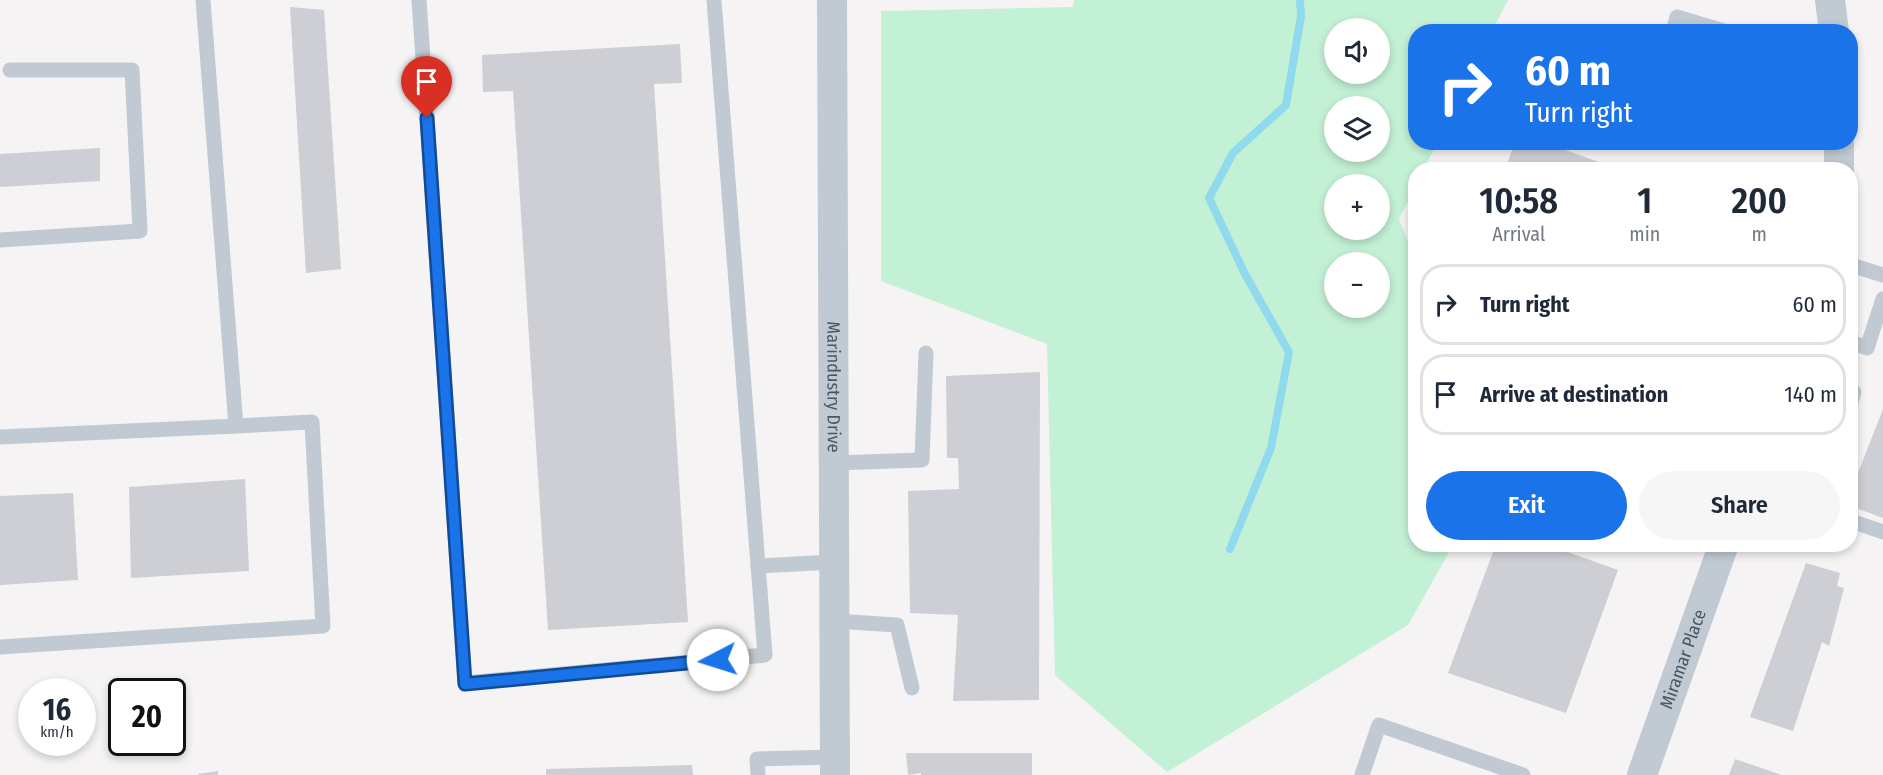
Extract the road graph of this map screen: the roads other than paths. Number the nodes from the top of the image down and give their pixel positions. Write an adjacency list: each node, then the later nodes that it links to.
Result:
1 (203, 0): 16 (lane)
2 (419, 0): 23 (lane)
3 (714, 0): 23 (lane)
4 (832, 0): 18 (street, Marindustry Drive)
5 (1830, 0): 8 (street)
6 (1675, 24): 7 (lane)
7 (1700, 24)
8 (1833, 24)
9 (10, 70): 10 (lane)
10 (0, 240)
11 (1858, 267): 12 (lane)
12 (1883, 275)
13 (1883, 299): 14 (lane)
14 (1858, 345)
15 (926, 353): 18 (lane)
16 (236, 426): 17 (lane); 25 (lane)
17 (0, 437)
18 (834, 463): 22 (street, Marindustry Drive)
19 (1858, 523): 20 (lane)
20 (1883, 532)
21 (1721, 552): 31 (street, Miramar Place)
22 (834, 562): 23 (lane); 24 (street, Marindustry Drive)
23 (758, 566)
24 (834, 621): 26 (lane); 27 (street, Marindustry Drive)
25 (0, 647)
26 (912, 688)
27 (835, 766): 28 (lane)
28 (758, 775)
29 (1362, 775): 30 (lane)
30 (1523, 775)
31 (1642, 775)

